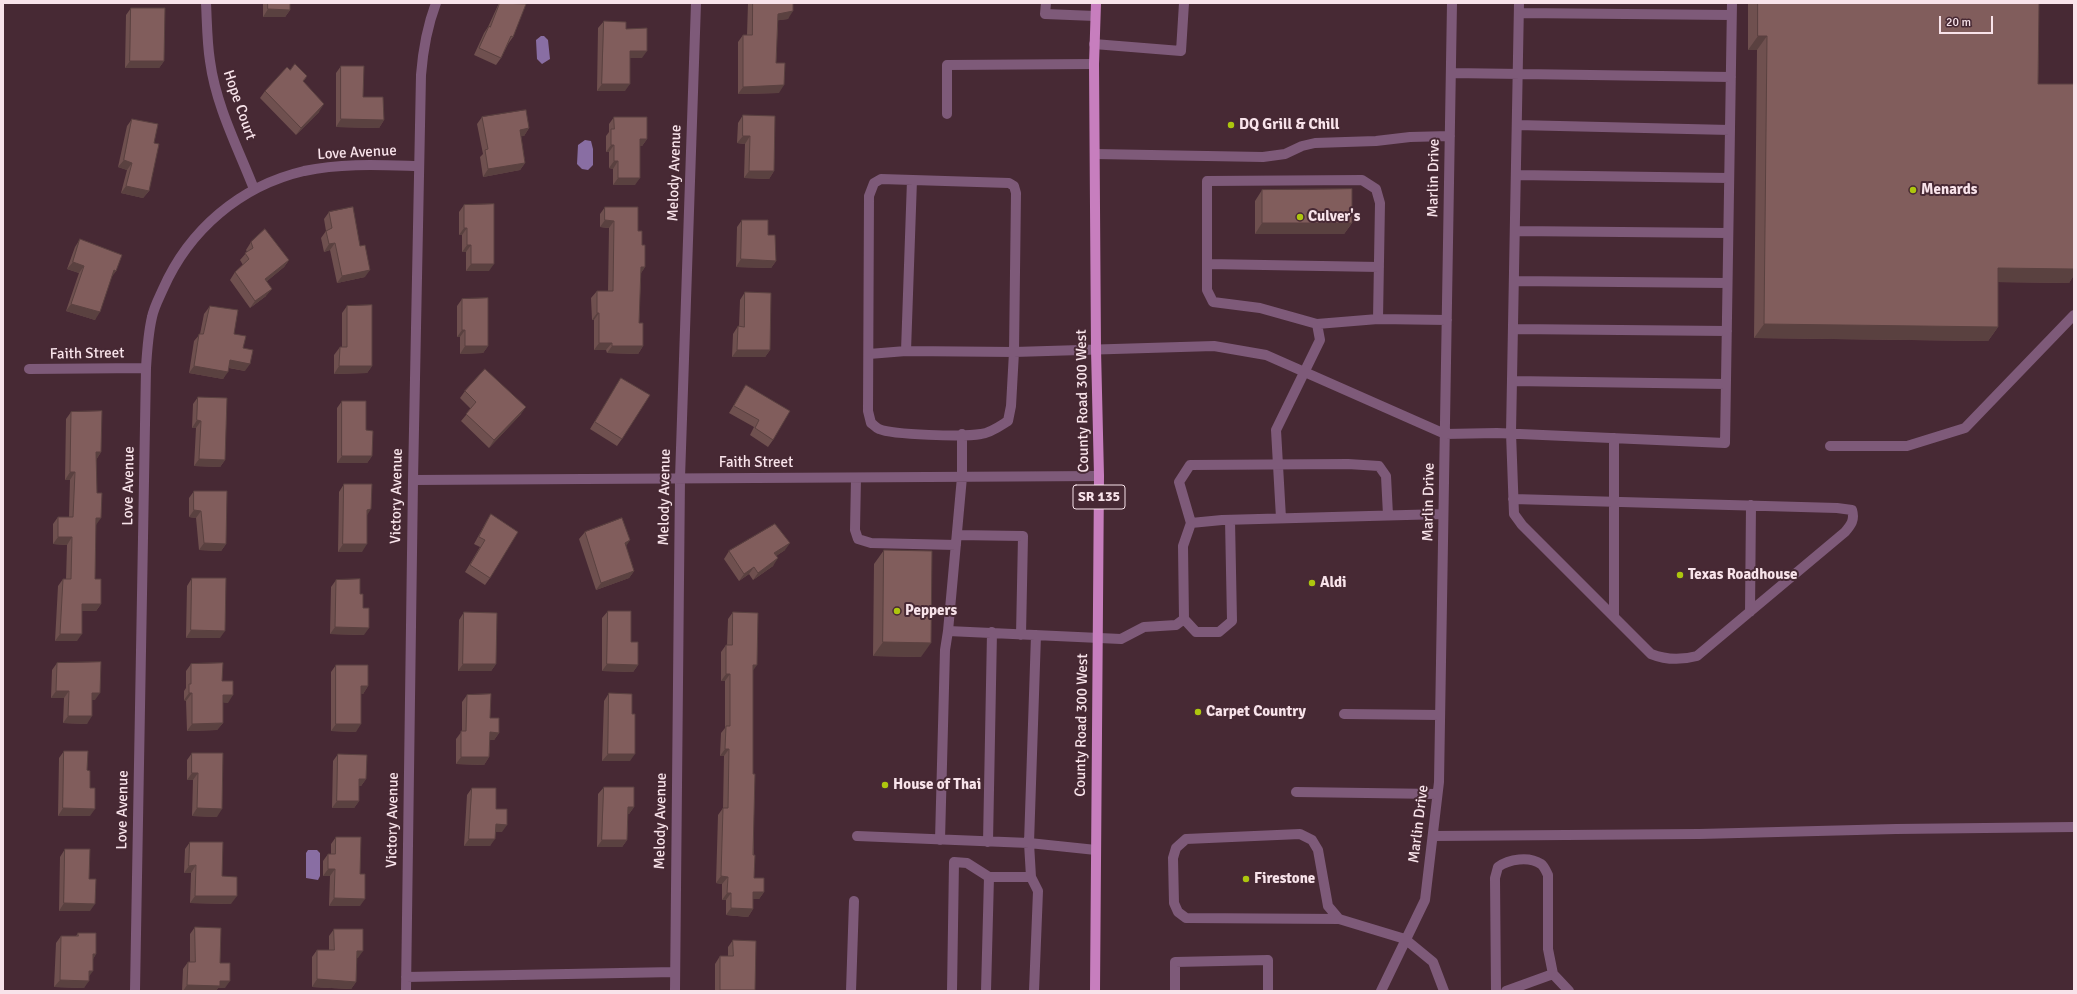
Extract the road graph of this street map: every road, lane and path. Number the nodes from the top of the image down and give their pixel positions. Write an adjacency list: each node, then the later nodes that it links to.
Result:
1 (206, 3): 26 (street, Hope Court)
2 (436, 3): 22 (street, Victory Avenue)
3 (696, 3): 56 (street, Melody Avenue)
4 (1046, 3): 11 (street)
5 (1096, 3): 11 (main road, County Road 300 West / SR 135)
6 (1184, 3): 12 (street)
7 (1452, 3): 14 (street, Marlin Drive)
8 (1732, 3): 10 (street)
9 (1519, 8): 10 (street); 15 (street)
10 (1732, 15): 16 (street)
11 (1095, 16): 12 (main road, County Road 300 West / SR 135)
12 (1094, 44): 13 (main road, County Road 300 West / SR 135)
13 (1094, 64): 17 (street); 21 (main road, County Road 300 West / SR 135)
14 (1451, 73): 15 (street); 20 (street, Marlin Drive)
15 (1518, 74): 16 (street); 18 (street)
16 (1731, 77): 19 (street)
17 (947, 114)
18 (1517, 125): 19 (street); 23 (street)
19 (1730, 130): 24 (street)
20 (1450, 136): 21 (street); 35 (street, Marlin Drive)
21 (1095, 154): 39 (main road, County Road 300 West / SR 135)
22 (418, 166): 26 (street, Love Avenue); 58 (street, Victory Avenue)
23 (1516, 175): 24 (street); 27 (street)
24 (1729, 178): 28 (street)
25 (912, 180): 40 (street); 41 (street); 42 (street)
26 (254, 189): 43 (street, Love Avenue)
27 (1515, 231): 28 (street); 31 (street)
28 (1728, 233): 32 (street)
29 (1207, 264): 30 (street); 30 (street); 36 (street)
30 (1379, 267): 34 (street)
31 (1514, 281): 32 (street); 37 (street)
32 (1728, 283): 38 (street)
33 (2074, 315): 52 (street)
34 (1378, 319): 35 (street); 36 (street)
35 (1447, 320): 50 (street, Marlin Drive)
36 (1317, 324): 45 (street)
37 (1513, 329): 38 (street); 46 (street)
38 (1727, 331): 47 (street)
39 (1096, 350): 41 (street); 45 (street); 54 (main road, County Road 300 West / SR 135)
40 (906, 351): 41 (street); 42 (street)
41 (1014, 352): 49 (street)
42 (869, 354): 49 (street)
43 (146, 368): 44 (street, Faith Street); 95 (street, Love Avenue)
44 (29, 370)
45 (1304, 371): 50 (street); 53 (street)
46 (1512, 380): 47 (street); 48 (street)
47 (1726, 384): 51 (street)
48 (1511, 433): 50 (street); 51 (street); 59 (street)
49 (962, 434): 55 (street)
50 (1445, 434): 62 (street, Marlin Drive)
51 (1614, 438): 60 (street)
52 (1830, 446)
53 (1277, 464): 63 (street); 64 (street); 66 (street)
54 (1099, 476): 55 (street, Faith Street); 75 (main road, County Road 300 West / SR 135)
55 (962, 477): 57 (street, Faith Street); 67 (street)
56 (680, 478): 57 (street, Faith Street); 58 (street, Faith Street); 92 (street, Melody Avenue)
57 (856, 478): 67 (street)
58 (412, 480): 94 (street, Victory Avenue)
59 (1513, 499): 60 (street); 69 (street)
60 (1614, 502): 61 (street); 69 (street)
61 (1751, 505): 68 (street); 68 (street)
62 (1444, 514): 63 (street); 77 (street, Marlin Drive)
63 (1388, 515): 64 (street)
64 (1281, 518): 65 (street)
65 (1230, 520): 66 (street); 70 (street)
66 (1191, 523): 70 (street)
67 (956, 540): 71 (street); 74 (street)
68 (1750, 612): 69 (street)
69 (1614, 617)
70 (1184, 619): 75 (street)
71 (948, 631): 72 (street); 83 (street)
72 (992, 632): 74 (street); 84 (street)
73 (1036, 634): 74 (street); 75 (street); 85 (street)
74 (1021, 635)
75 (1098, 638): 86 (main road, County Road 300 West / SR 135)
76 (1344, 714): 77 (street)
77 (1440, 715): 79 (street, Marlin Drive)
78 (1296, 792): 79 (street)
79 (1437, 794): 82 (street, Marlin Drive)
80 (2074, 827): 82 (street)
81 (857, 836): 83 (street)
82 (1433, 836): 91 (street, Marlin Drive)
83 (940, 840): 84 (street)
84 (988, 842): 85 (street)
85 (1029, 843): 86 (street); 88 (street)
86 (1096, 850): 102 (main road, County Road 300 West / SR 135)
87 (988, 877): 88 (street); 99 (street); 100 (street)
88 (1031, 877): 101 (street)
89 (854, 901): 98 (street)
90 (1339, 918): 90 (street); 91 (street)
91 (1405, 939): 105 (street, Marlin Drive); 106 (street)
92 (675, 972): 94 (street); 97 (street, Melody Avenue)
93 (1553, 974): 107 (street); 108 (street); 109 (street)
94 (406, 977): 96 (street, Victory Avenue)
95 (135, 991)
96 (406, 991)
97 (674, 991)
98 (851, 991)
99 (952, 991)
100 (986, 991)
101 (1034, 991)
102 (1094, 991)
103 (1175, 991): 104 (street)
104 (1268, 991)
105 (1381, 991)
106 (1444, 991)
107 (1496, 991)
108 (1506, 991)
109 (1569, 991)

